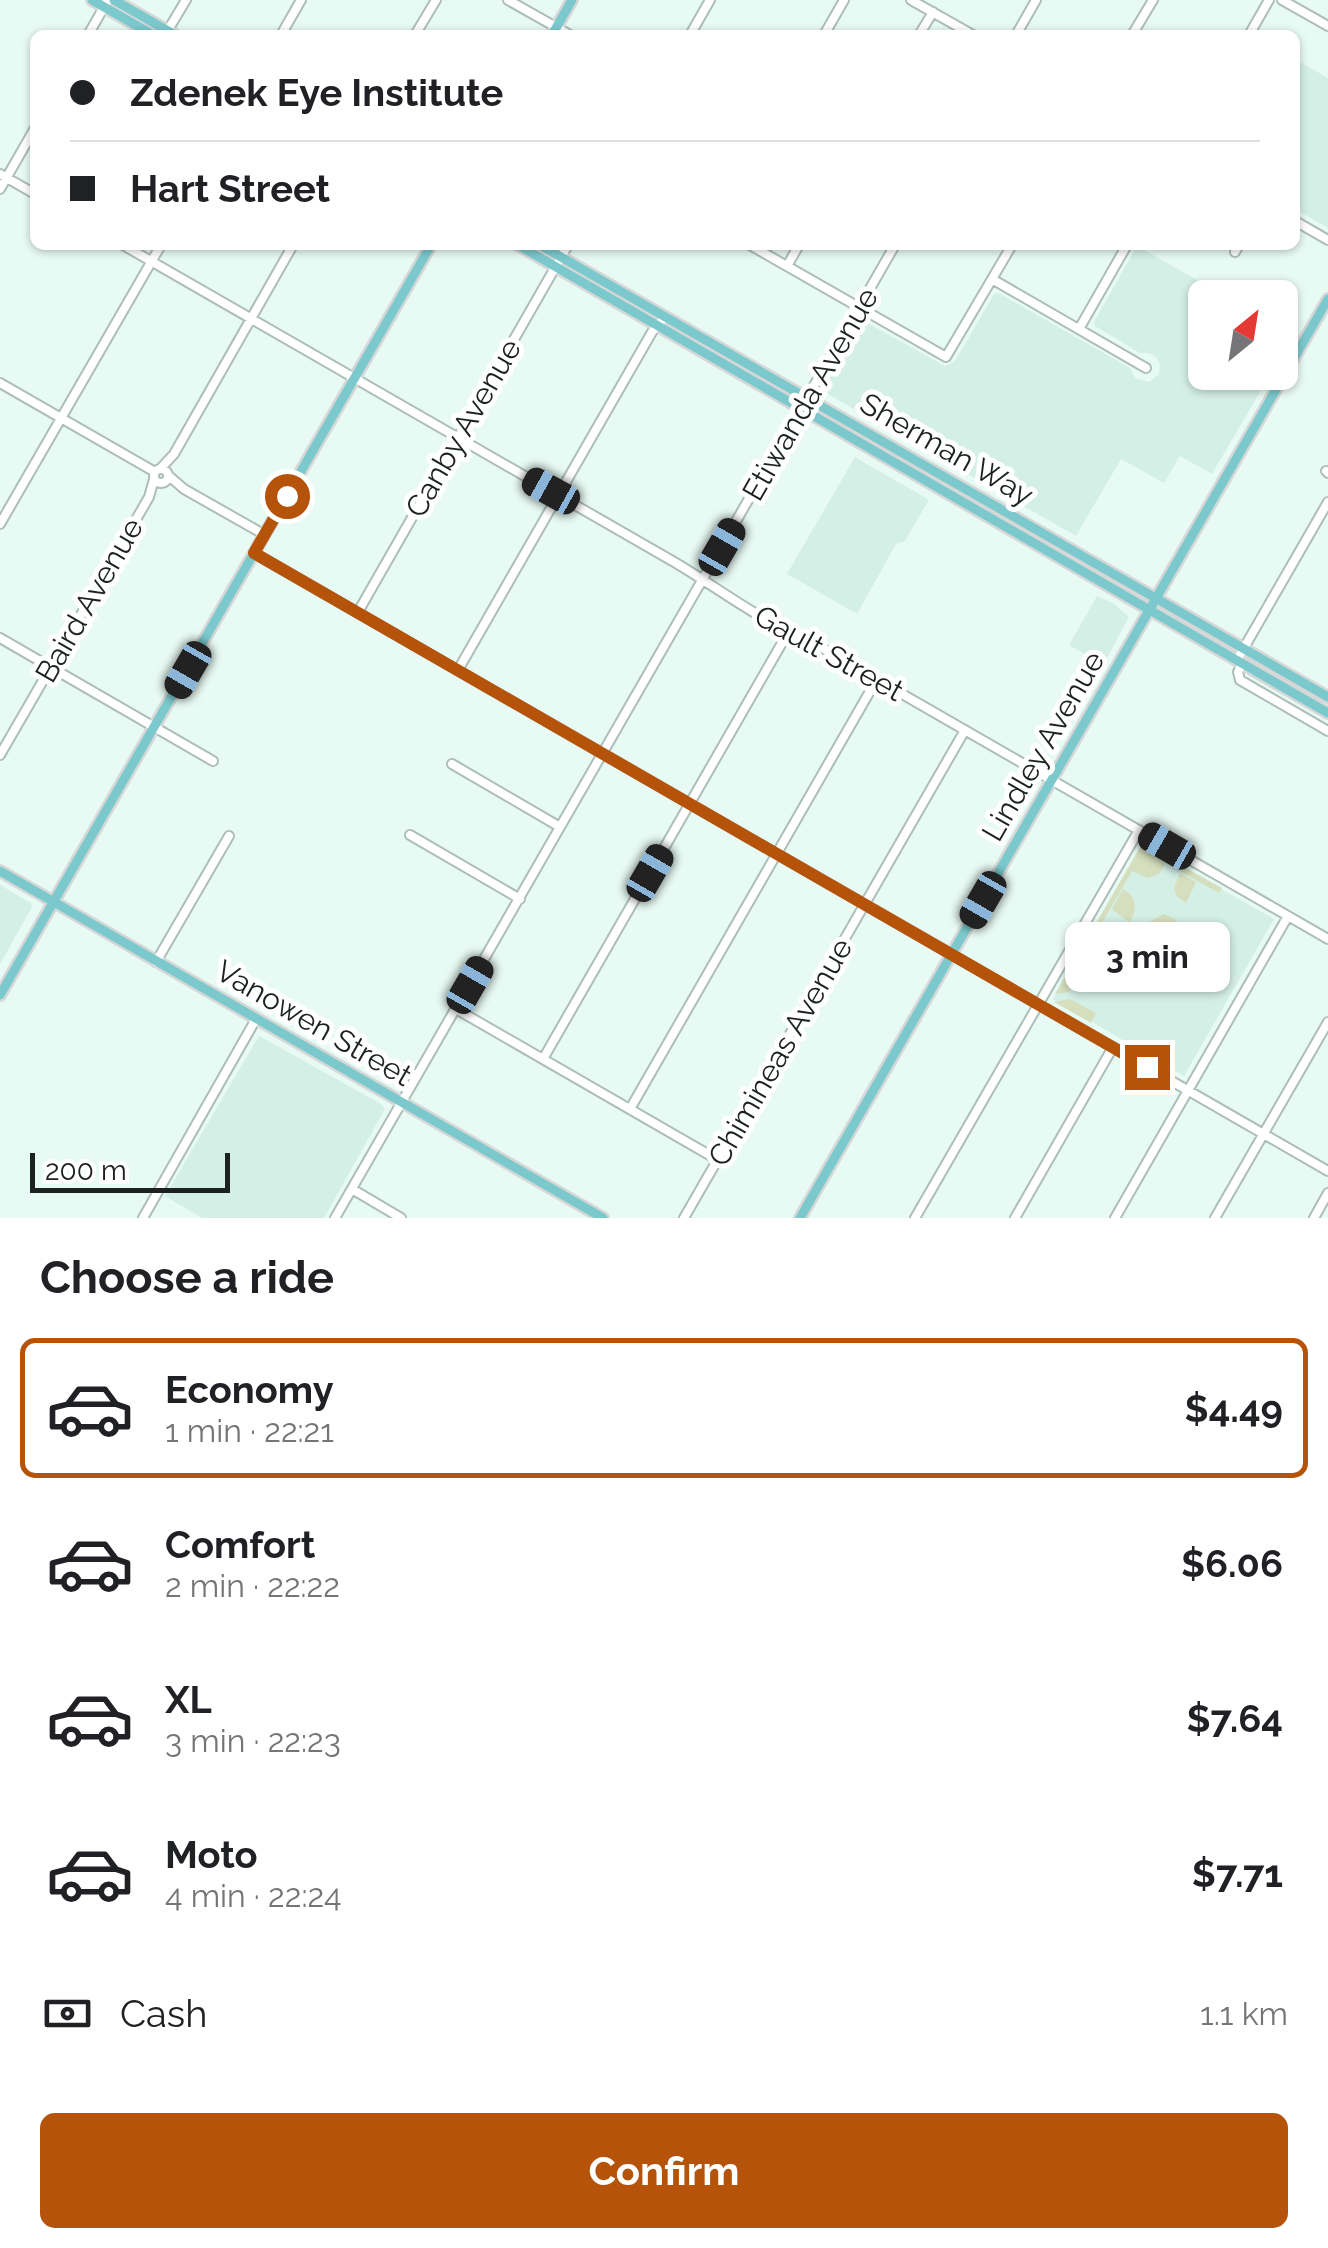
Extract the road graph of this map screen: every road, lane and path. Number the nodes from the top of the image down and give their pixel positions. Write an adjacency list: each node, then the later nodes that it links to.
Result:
1 (92, 0): 14 (main road)
2 (186, 0): 20 (street)
3 (302, 0): 21 (street)
4 (436, 0): 22 (street)
5 (508, 0): 23 (street)
6 (572, 0): 24 (main road)
7 (710, 0): 25 (street)
8 (844, 0): 26 (street)
9 (1036, 0): 29 (street)
10 (1153, 0): 30 (street)
11 (1269, 0): 31 (street)
12 (1282, 0): 16 (street)
13 (916, 1): 15 (street)
14 (109, 2): 17 (street); 18 (main road); 19 (main road)
15 (932, 12): 27 (street); 28 (street)
16 (1328, 26)
17 (91, 30)
18 (147, 30)
19 (162, 30)
20 (172, 30)
21 (284, 30)
22 (418, 30)
23 (553, 30)
24 (555, 30)
25 (693, 30)
26 (827, 30)
27 (922, 30)
28 (964, 30)
29 (1019, 30)
30 (1135, 30)
31 (1252, 30)
32 (30, 136): 33 (street)
33 (3, 176): 34 (street); 35 (street)
34 (0, 189)
35 (30, 191)
36 (1300, 223): 37 (street)
37 (1328, 240)
38 (131, 250): 50 (street, Gault Street)
39 (158, 250): 50 (street)
40 (291, 250): 56 (street, Baird Avenue)
41 (429, 250): 60 (main road)
42 (530, 250): 51 (main road, Sherman Way)
43 (546, 250): 51 (main road, Sherman Way)
44 (565, 250): 51 (street, Canby Avenue)
45 (759, 250): 52 (street)
46 (796, 250): 52 (street)
47 (893, 250): 55 (street, Etiwanda Avenue)
48 (1009, 250): 53 (street)
49 (1124, 250): 58 (street)
50 (151, 262): 56 (street, Gault Street); 63 (street)
51 (559, 262): 57 (main road, Sherman Way); 64 (street, Canby Avenue)
52 (787, 266): 55 (street)
53 (992, 279): 55 (street); 58 (street)
54 (1328, 300): 72 (main road, Lindley Avenue)
55 (860, 308): 62 (street, Etiwanda Avenue)
56 (252, 319): 60 (street, Gault Street); 65 (street, Baird Avenue)
57 (661, 321): 62 (main road, Sherman Way); 66 (street)
58 (1078, 329): 59 (street)
59 (1146, 368)
60 (355, 378): 64 (street, Gault Street); 69 (main road)
61 (0, 383): 63 (street)
62 (804, 403): 71 (street, Etiwanda Avenue); 72 (main road, Sherman Way); 73 (main road, Sherman Way)
63 (60, 418): 65 (street); 68 (street)
64 (458, 438): 66 (street, Gault Street); 74 (street, Canby Avenue)
65 (162, 476): 69 (street); 79 (street, Baird Avenue)
66 (558, 495): 71 (street, Gault Street); 80 (street)
67 (1328, 502): 77 (street)
68 (0, 524)
69 (264, 535): 70 (main road)
70 (254, 553): 74 (street); 83 (main road)
71 (702, 580): 75 (street, Gault Street); 86 (street, Etiwanda Avenue)
72 (1156, 599): 73 (main road, Lindley Avenue); 77 (main road, Sherman Way)
73 (1150, 610): 78 (main road, Sherman Way); 90 (main road, Lindley Avenue)
74 (358, 612): 80 (street)
75 (790, 630): 81 (street, Gault Street); 91 (street)
76 (0, 638): 79 (street)
77 (1244, 649): 78 (street); 82 (main road, Sherman Way)
78 (1240, 662): 82 (main road, Sherman Way); 85 (street, Sherman Way)
79 (50, 667): 83 (street); 87 (street, Baird Avenue)
80 (458, 670): 86 (street)
81 (877, 679): 84 (street, Gault Street); 96 (street)
82 (1327, 706)
83 (154, 727): 88 (street); 99 (main road)
84 (965, 730): 90 (street, Gault Street); 100 (street, Chimineas Avenue)
85 (1328, 730)
86 (603, 754): 91 (street); 92 (street, Etiwanda Avenue)
87 (0, 756)
88 (213, 762)
89 (452, 764): 92 (street)
90 (1052, 780): 93 (street, Gault Street); 103 (main road, Lindley Avenue)
91 (690, 804): 96 (street); 111 (street)
92 (560, 827): 98 (street, Etiwanda Avenue)
93 (1139, 830): 101 (street, Gault Street); 106 (street)
94 (228, 836): 104 (street)
95 (410, 836): 98 (street)
96 (777, 854): 100 (street); 114 (street)
97 (0, 871): 99 (main road, Vanowen Street)
98 (520, 899): 107 (street, Etiwanda Avenue)
99 (54, 902): 104 (main road, Vanowen Street); 105 (main road)
100 (865, 904): 103 (street); 116 (street, Chimineas Avenue)
101 (1288, 916): 102 (street, Gault Street); 112 (street)
102 (1328, 939)
103 (952, 954): 106 (street); 125 (main road, Lindley Avenue)
104 (156, 962): 108 (main road, Vanowen Street)
105 (0, 995)
106 (1038, 1004): 110 (street); 126 (street)
107 (456, 1009): 111 (street); 113 (street, Etiwanda Avenue)
108 (256, 1019): 113 (main road, Vanowen Street); 120 (street)
109 (1328, 1022): 115 (street)
110 (1114, 1047): 112 (street); 127 (street)
111 (543, 1059): 114 (street)
112 (1188, 1090): 115 (street); 128 (street)
113 (402, 1102): 118 (street, Etiwanda Avenue); 123 (main road, Vanowen Street)
114 (630, 1109): 116 (street)
115 (1263, 1133): 117 (street); 129 (street)
116 (718, 1160): 124 (street, Chimineas Avenue)
117 (1328, 1171)
118 (352, 1189): 121 (street, Etiwanda Avenue); 122 (street)
119 (1328, 1194): 130 (street)
120 (142, 1218)
121 (335, 1218)
122 (401, 1218)
123 (603, 1218)
124 (684, 1218)
125 (800, 1218)
126 (915, 1218)
127 (1015, 1218)
128 (1115, 1218)
129 (1214, 1218)
130 (1314, 1218)

